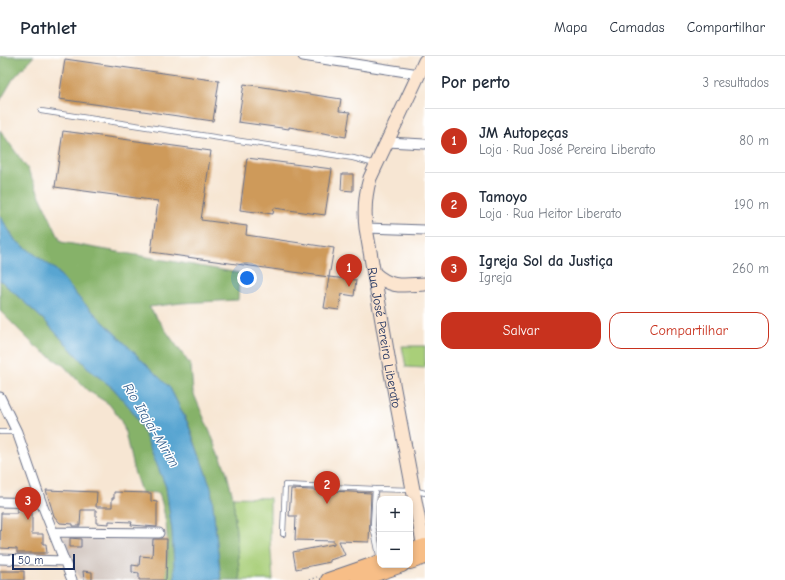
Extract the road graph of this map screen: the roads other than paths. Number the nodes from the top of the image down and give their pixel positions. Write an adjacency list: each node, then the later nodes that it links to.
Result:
1 (303, 56): 3 (street)
2 (425, 61): 3 (main road, Rua José Pereira Liberato)
3 (419, 74): 5 (main road, Rua José Pereira Liberato)
4 (41, 112): 7 (lane)
5 (387, 142): 6 (street); 7 (main road, Rua José Pereira Liberato)
6 (425, 144)
7 (376, 165): 8 (main road, Rua José Pereira Liberato)
8 (366, 228): 9 (street); 10 (main road, Rua José Pereira Liberato)
9 (425, 230)
10 (374, 273): 12 (main road); 13 (main road, Rua José Pereira Liberato)
11 (425, 284): 12 (main road)
12 (397, 286): 13 (main road)
13 (379, 301): 18 (main road, Rua José Pereira Liberato)
14 (0, 397): 16 (street)
15 (0, 432): 16 (lane)
16 (17, 432): 20 (street)
17 (375, 489): 18 (lane); 23 (lane); 24 (lane)
18 (419, 491): 26 (main road, Rua José Pereira Liberato)
19 (0, 502): 20 (street)
20 (42, 503): 21 (street)
21 (53, 532): 22 (street); 29 (street)
22 (159, 533)
23 (283, 534)
24 (377, 544)
25 (413, 551): 26 (main road)
26 (425, 551): 28 (main road)
27 (0, 559): 29 (street)
28 (413, 560)
29 (64, 561): 32 (street)
30 (377, 562): 33 (main road)
31 (393, 568): 34 (main road)
32 (72, 580)
33 (328, 580)
34 (358, 580)

